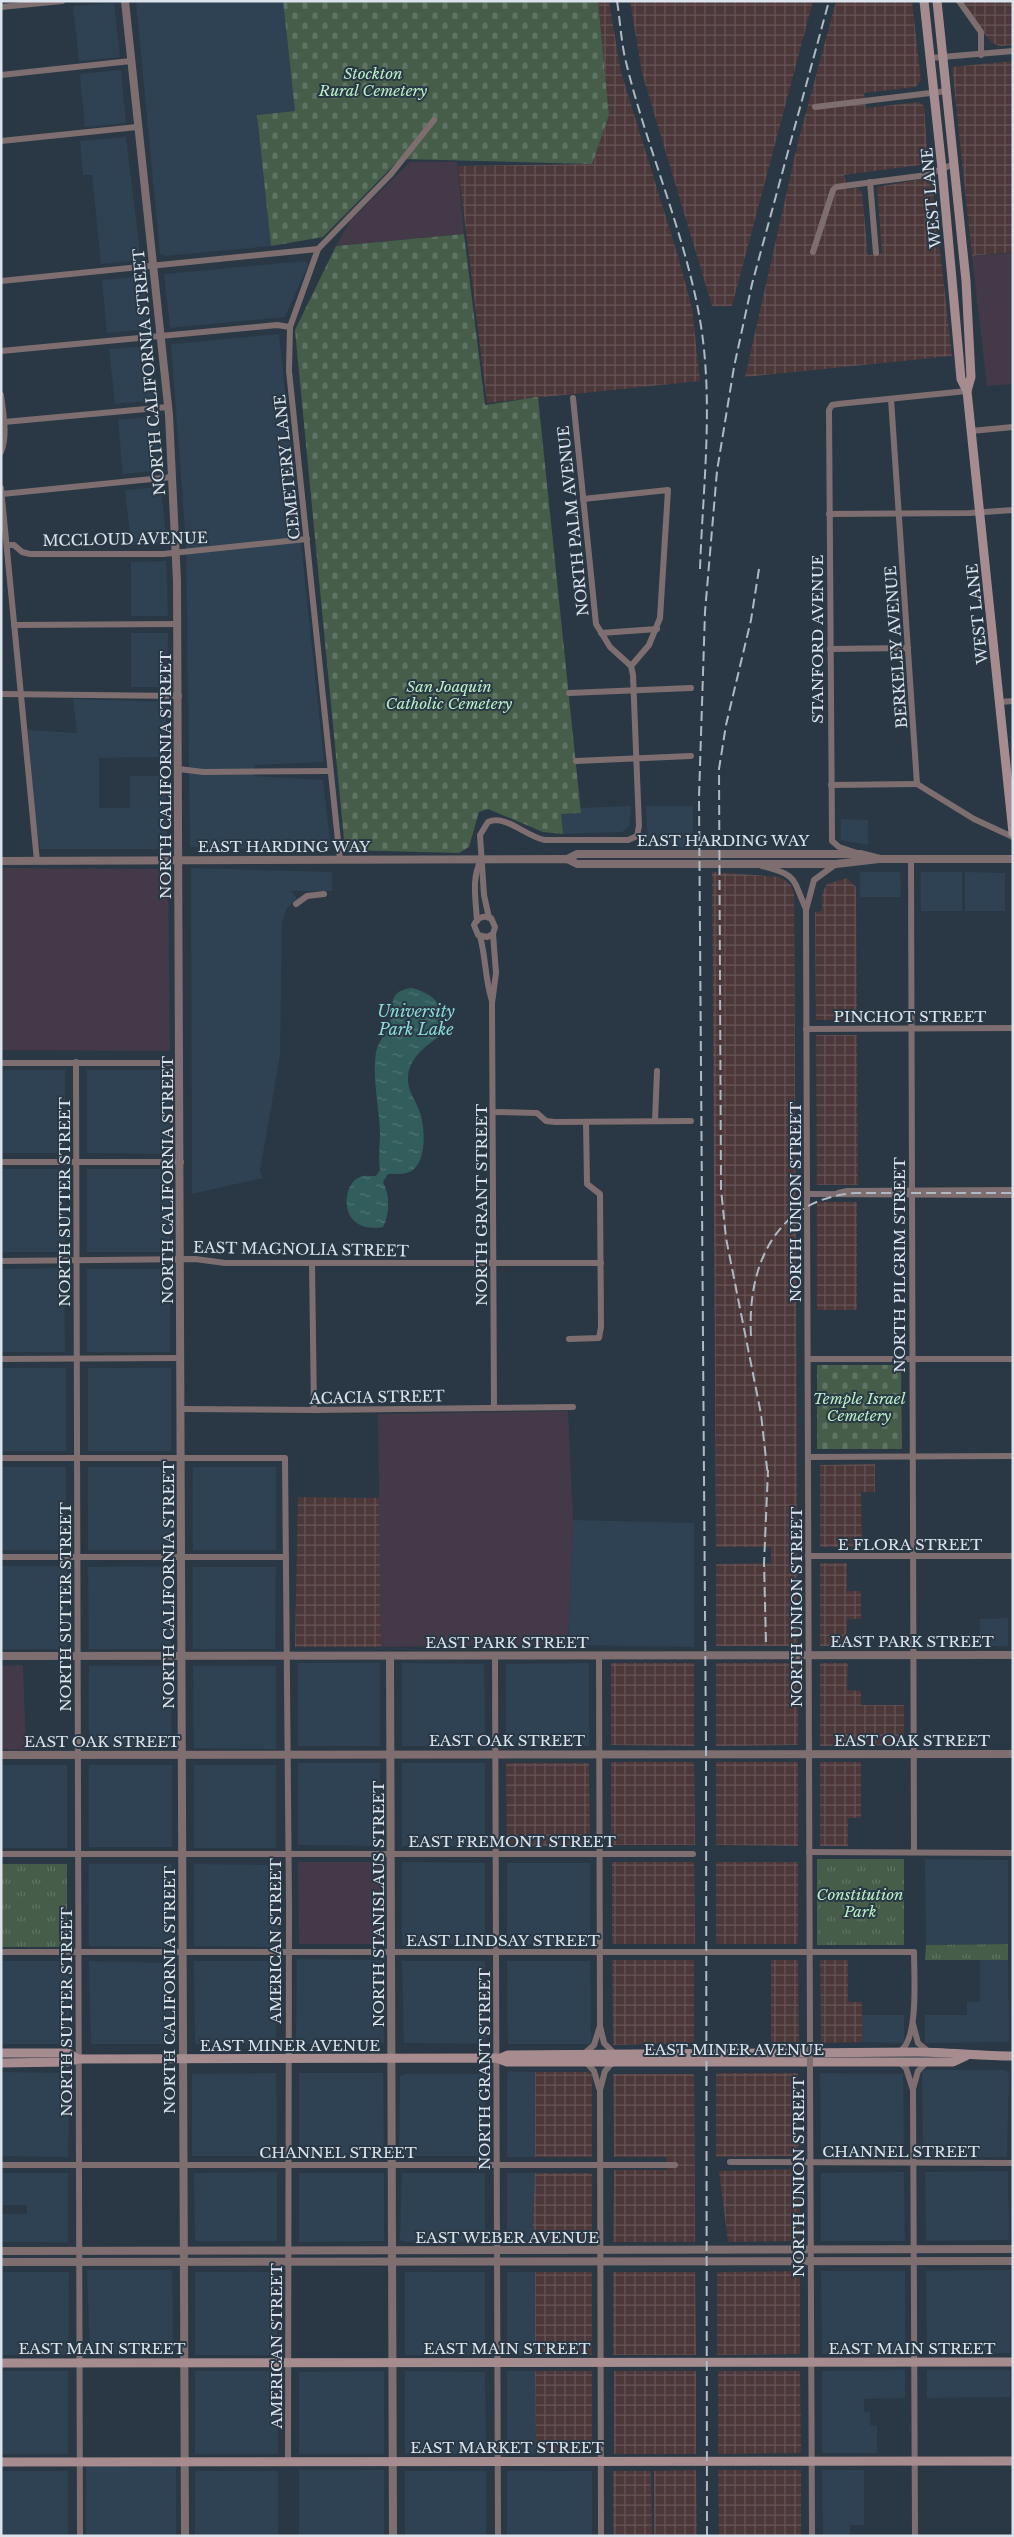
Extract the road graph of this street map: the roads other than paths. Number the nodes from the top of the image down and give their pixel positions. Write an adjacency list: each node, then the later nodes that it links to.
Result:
1 (62, 1): 6 (street)
2 (125, 1): 11 (street, NORTH CALIFORNIA STREET)
3 (924, 1): 10 (main road, WEST LANE)
4 (937, 1): 9 (main road, WEST LANE)
5 (959, 1): 8 (street)
6 (1, 8)
7 (1013, 52): 8 (street)
8 (981, 55): 9 (street)
9 (944, 57): 10 (street); 13 (main road, WEST LANE)
10 (930, 58): 14 (main road, WEST LANE)
11 (131, 61): 12 (street); 17 (street, NORTH CALIFORNIA STREET)
12 (1, 76)
13 (947, 91): 14 (street); 19 (main road, WEST LANE)
14 (934, 93): 15 (street); 20 (main road, WEST LANE)
15 (815, 107)
16 (434, 120): 22 (street, CEMETERY LANE)
17 (137, 127): 18 (street); 26 (street, NORTH CALIFORNIA STREET)
18 (1, 141)
19 (954, 164): 20 (street); 29 (main road, WEST LANE)
20 (942, 169): 21 (street); 25 (main road, WEST LANE)
21 (870, 182): 23 (street); 24 (street)
22 (318, 249): 26 (street); 30 (street, CEMETERY LANE)
23 (813, 252)
24 (876, 253)
25 (950, 259): 27 (main road, WEST LANE); 29 (main road)
26 (154, 266): 28 (street); 32 (street, NORTH CALIFORNIA STREET)
27 (952, 276): 31 (main road); 34 (main road, WEST LANE)
28 (1, 281)
29 (966, 283): 31 (main road, WEST LANE)
30 (290, 326): 32 (street); 52 (street, CEMETERY LANE)
31 (968, 332): 34 (main road, WEST LANE)
32 (161, 336): 33 (street); 38 (street, NORTH CALIFORNIA STREET)
33 (1, 351)
34 (967, 391): 37 (street); 42 (main road, WEST LANE)
35 (1, 395): 39 (street)
36 (573, 398): 47 (street, NORTH PALM AVENUE)
37 (890, 399): 50 (street, STANFORD AVENUE); 51 (street, BERKELEY AVENUE)
38 (168, 406): 40 (street); 44 (street, NORTH CALIFORNIA STREET)
39 (2, 415): 40 (street)
40 (4, 422): 43 (street)
41 (1013, 427): 42 (street)
42 (971, 431): 49 (main road, WEST LANE)
43 (1, 452)
44 (172, 477): 46 (street); 54 (street, NORTH CALIFORNIA STREET)
45 (1, 488): 46 (street)
46 (2, 494): 53 (street)
47 (583, 499): 57 (street); 58 (street, NORTH PALM AVENUE)
48 (1013, 510): 49 (street)
49 (980, 513): 51 (street); 69 (main road, WEST LANE)
50 (829, 514): 51 (street); 60 (street, STANFORD AVENUE)
51 (899, 514): 59 (street, BERKELEY AVENUE)
52 (307, 539): 54 (street, MCCLOUD AVENUE); 74 (street, CEMETERY LANE)
53 (7, 545): 54 (street, MCCLOUD AVENUE); 56 (street)
54 (176, 553): 55 (street, NORTH CALIFORNIA STREET)
55 (178, 624): 56 (street); 67 (street, NORTH CALIFORNIA STREET)
56 (14, 625): 64 (street)
57 (657, 630): 58 (street); 61 (street)
58 (601, 633): 61 (street, NORTH PALM AVENUE)
59 (908, 648): 60 (street); 75 (street, BERKELEY AVENUE)
60 (830, 650): 76 (street, STANFORD AVENUE)
61 (631, 666): 63 (street)
62 (691, 688): 63 (street)
63 (633, 691): 65 (street); 71 (street)
64 (20, 692): 66 (street); 67 (street); 87 (street)
65 (569, 693)
66 (1, 694)
67 (179, 696): 73 (street, NORTH CALIFORNIA STREET)
68 (1013, 701): 69 (street)
69 (1000, 702): 77 (main road, WEST LANE)
70 (691, 756): 71 (street)
71 (636, 759): 72 (street); 80 (street)
72 (576, 761)
73 (179, 769): 74 (street); 84 (street, NORTH CALIFORNIA STREET)
74 (330, 771): 85 (street, CEMETERY LANE)
75 (917, 784): 76 (street); 77 (street)
76 (831, 785): 78 (street, STANFORD AVENUE)
77 (1013, 835)
78 (860, 854): 81 (street, EAST HARDING WAY); 82 (street, EAST HARDING WAY)
79 (911, 858): 82 (street, EAST HARDING WAY); 83 (street, EAST HARDING WAY); 100 (street, NORTH PILGRIM STREET)
80 (482, 859): 81 (street, EAST HARDING WAY); 85 (street, EAST HARDING WAY); 93 (street, NORTH GRANT STREET); 94 (street, NORTH GRANT STREET)
81 (567, 859): 88 (street, EAST HARDING WAY)
82 (880, 859): 89 (street, EAST HARDING WAY)
83 (1013, 859)
84 (179, 860): 85 (street, EAST HARDING WAY); 87 (street, EAST HARDING WAY); 103 (street, NORTH CALIFORNIA STREET)
85 (340, 860)
86 (1, 861): 87 (street, EAST HARDING WAY)
87 (37, 861)
88 (752, 864): 89 (street, EAST HARDING WAY); 92 (street)
89 (836, 864): 92 (street, NORTH UNION STREET)
90 (324, 894): 91 (street)
91 (296, 904)
92 (806, 910): 99 (street, NORTH UNION STREET)
93 (488, 918): 94 (street); 95 (street, NORTH GRANT STREET)
94 (477, 921): 96 (street, NORTH GRANT STREET)
95 (493, 934): 96 (street); 97 (street, NORTH GRANT STREET)
96 (480, 936): 97 (street, NORTH GRANT STREET)
97 (492, 1002): 105 (street, NORTH GRANT STREET)
98 (1013, 1028): 100 (street, PINCHOT STREET)
99 (806, 1029): 100 (street, PINCHOT STREET); 114 (street, NORTH UNION STREET)
100 (911, 1029): 113 (street, NORTH PILGRIM STREET)
101 (76, 1062): 102 (street); 103 (street); 110 (street, NORTH SUTTER STREET)
102 (1, 1063)
103 (180, 1063): 111 (street, NORTH CALIFORNIA STREET)
104 (657, 1071): 106 (street)
105 (494, 1112): 108 (street); 120 (street, NORTH GRANT STREET)
106 (655, 1121): 107 (street); 108 (street)
107 (691, 1121)
108 (586, 1122): 121 (street)
109 (1, 1162): 110 (street)
110 (76, 1162): 111 (street); 116 (street, NORTH SUTTER STREET)
111 (181, 1162): 117 (street, NORTH CALIFORNIA STREET)
112 (1013, 1190): 113 (street)
113 (912, 1193): 114 (street); 115 (street); 126 (street, NORTH PILGRIM STREET)
114 (807, 1194): 128 (street, NORTH UNION STREET)
115 (1013, 1195)
116 (76, 1260): 117 (street, EAST MAGNOLIA STREET); 118 (street, EAST MAGNOLIA STREET); 124 (street, NORTH SUTTER STREET)
117 (180, 1260): 119 (street, EAST MAGNOLIA STREET); 125 (street, NORTH CALIFORNIA STREET)
118 (1, 1261)
119 (312, 1263): 120 (street, EAST MAGNOLIA STREET); 132 (street)
120 (494, 1263): 121 (street, EAST MAGNOLIA STREET); 130 (street, NORTH GRANT STREET)
121 (600, 1263): 122 (street)
122 (568, 1339)
123 (1, 1358): 124 (street)
124 (77, 1358): 125 (street); 137 (street, NORTH SUTTER STREET)
125 (181, 1358): 131 (street, NORTH CALIFORNIA STREET)
126 (912, 1358): 127 (street); 128 (street); 135 (street, NORTH PILGRIM STREET)
127 (1013, 1358)
128 (808, 1359): 134 (street, NORTH UNION STREET)
129 (573, 1407): 130 (street, ACACIA STREET)
130 (494, 1408): 132 (street, ACACIA STREET)
131 (181, 1409): 132 (street, ACACIA STREET); 138 (street, NORTH CALIFORNIA STREET)
132 (314, 1410)
133 (1013, 1456): 135 (street)
134 (808, 1457): 135 (street); 139 (street, NORTH UNION STREET)
135 (913, 1457): 140 (street, NORTH PILGRIM STREET)
136 (1, 1458): 137 (street)
137 (77, 1458): 138 (street); 143 (street, NORTH SUTTER STREET)
138 (182, 1458): 144 (street, NORTH CALIFORNIA STREET); 145 (street, AMERICAN STREET)
139 (808, 1556): 140 (street, E FLORA STREET); 146 (street, NORTH UNION STREET)
140 (913, 1556): 141 (street, E FLORA STREET); 147 (street, NORTH PILGRIM STREET)
141 (1013, 1556)
142 (1, 1557): 143 (street)
143 (77, 1557): 144 (street); 150 (street, NORTH SUTTER STREET)
144 (182, 1557): 145 (street); 151 (street, NORTH CALIFORNIA STREET)
145 (286, 1557): 152 (street, AMERICAN STREET)
146 (809, 1655): 147 (street, EAST PARK STREET); 155 (street, EAST PARK STREET); 156 (street, NORTH UNION STREET)
147 (913, 1655): 148 (street, EAST PARK STREET); 157 (street, NORTH PILGRIM STREET)
148 (1013, 1655)
149 (1, 1656): 150 (street, EAST PARK STREET)
150 (77, 1656): 151 (street, EAST PARK STREET); 162 (street, NORTH SUTTER STREET)
151 (182, 1656): 152 (street, EAST PARK STREET); 163 (street, NORTH CALIFORNIA STREET)
152 (286, 1656): 153 (street, EAST PARK STREET); 164 (street, AMERICAN STREET)
153 (390, 1656): 154 (street, EAST PARK STREET); 158 (street, NORTH STANISLAUS STREET)
154 (496, 1656): 155 (street, EAST PARK STREET); 165 (street, NORTH GRANT STREET)
155 (599, 1656): 159 (street)
156 (808, 1753): 157 (street, EAST OAK STREET); 159 (street, EAST OAK STREET); 166 (street, NORTH UNION STREET)
157 (913, 1753): 160 (street, EAST OAK STREET); 167 (street, NORTH PILGRIM STREET)
158 (391, 1754): 164 (street, EAST OAK STREET); 165 (street, EAST OAK STREET); 174 (street, NORTH STANISLAUS STREET)
159 (600, 1754): 165 (street, EAST OAK STREET); 168 (street)
160 (1013, 1754)
161 (1, 1755): 162 (street, EAST OAK STREET)
162 (78, 1755): 163 (street, EAST OAK STREET); 171 (street, NORTH SUTTER STREET)
163 (182, 1755): 164 (street, EAST OAK STREET); 172 (street, NORTH CALIFORNIA STREET)
164 (287, 1755): 173 (street, AMERICAN STREET)
165 (496, 1755): 175 (street, NORTH GRANT STREET)
166 (809, 1852): 167 (street); 184 (street, NORTH UNION STREET)
167 (914, 1852): 169 (street)
168 (600, 1853): 175 (street, EAST FREMONT STREET); 176 (street, EAST FREMONT STREET); 183 (street)
169 (1013, 1853)
170 (1, 1854): 171 (street, EAST FREMONT STREET)
171 (78, 1854): 172 (street, EAST FREMONT STREET); 178 (street, NORTH SUTTER STREET)
172 (182, 1854): 173 (street, EAST FREMONT STREET); 179 (street, NORTH CALIFORNIA STREET)
173 (287, 1854): 174 (street, EAST FREMONT STREET); 180 (street, AMERICAN STREET)
174 (392, 1854): 175 (street, EAST FREMONT STREET); 181 (street, NORTH STANISLAUS STREET)
175 (496, 1854): 182 (street, NORTH GRANT STREET)
176 (693, 1854)
177 (1, 1952): 178 (street, EAST LINDSAY STREET)
178 (78, 1952): 179 (street, EAST LINDSAY STREET); 198 (street, NORTH SUTTER STREET)
179 (183, 1952): 180 (street, EAST LINDSAY STREET); 199 (street, NORTH CALIFORNIA STREET)
180 (287, 1952): 181 (street, EAST LINDSAY STREET); 195 (street, AMERICAN STREET)
181 (392, 1952): 182 (street, EAST LINDSAY STREET); 196 (street, NORTH STANISLAUS STREET)
182 (496, 1952): 183 (street, EAST LINDSAY STREET); 197 (street, NORTH GRANT STREET)
183 (601, 1952): 184 (street, EAST LINDSAY STREET); 186 (street)
184 (810, 1952): 185 (street, EAST LINDSAY STREET); 206 (street, NORTH UNION STREET, bridge)
185 (913, 2023): 187 (street); 188 (street)
186 (600, 2026): 193 (street); 194 (street)
187 (899, 2052): 188 (main road, EAST MINER AVENUE); 194 (main road, EAST MINER AVENUE)
188 (931, 2052): 191 (main road, EAST MINER AVENUE)
189 (1, 2053): 190 (main road, EAST MINER AVENUE)
190 (20, 2056): 198 (main road, EAST MINER AVENUE); 202 (main road)
191 (966, 2056): 192 (main road, EAST MINER AVENUE); 201 (main road, EAST MINER AVENUE)
192 (1013, 2056)
193 (585, 2057): 194 (main road, EAST MINER AVENUE); 197 (main road, EAST MINER AVENUE); 203 (street)
194 (614, 2057): 200 (main road, EAST MINER AVENUE); 203 (street)
195 (288, 2058): 196 (main road, EAST MINER AVENUE); 199 (main road, EAST MINER AVENUE); 216 (street, AMERICAN STREET)
196 (392, 2058): 197 (main road, EAST MINER AVENUE); 208 (street, NORTH STANISLAUS STREET)
197 (499, 2058): 209 (street, NORTH GRANT STREET)
198 (78, 2059): 199 (main road, EAST MINER AVENUE); 202 (main road, EAST MINER AVENUE); 214 (street, NORTH SUTTER STREET)
199 (183, 2059): 215 (street, NORTH CALIFORNIA STREET)
200 (898, 2062): 201 (main road, EAST MINER AVENUE); 204 (street)
201 (928, 2062): 204 (street)
202 (3, 2063)
203 (600, 2090): 210 (street)
204 (913, 2090): 212 (street)
205 (730, 2162): 206 (street, CHANNEL STREET)
206 (810, 2163): 212 (street, CHANNEL STREET); 217 (street, NORTH UNION STREET)
207 (1013, 2163): 212 (street, CHANNEL STREET)
208 (392, 2164): 209 (street, CHANNEL STREET); 216 (street, CHANNEL STREET); 221 (street, NORTH STANISLAUS STREET)
209 (497, 2164): 210 (street, CHANNEL STREET); 226 (street, NORTH GRANT STREET)
210 (600, 2164): 211 (street, CHANNEL STREET); 225 (street)
211 (675, 2164)
212 (915, 2164): 218 (street)
213 (1, 2165): 214 (street, CHANNEL STREET)
214 (79, 2165): 215 (street, CHANNEL STREET); 223 (street, NORTH SUTTER STREET)
215 (183, 2165): 216 (street, CHANNEL STREET); 224 (street, NORTH CALIFORNIA STREET)
216 (288, 2165): 220 (street, AMERICAN STREET)
217 (811, 2249): 218 (street, EAST WEBER AVENUE); 225 (street, EAST WEBER AVENUE); 231 (street, NORTH UNION STREET)
218 (915, 2249): 219 (street, EAST WEBER AVENUE); 232 (street)
219 (1013, 2249)
220 (288, 2250): 221 (street, EAST WEBER AVENUE); 224 (street, EAST WEBER AVENUE); 228 (street, AMERICAN STREET)
221 (392, 2250): 226 (street, EAST WEBER AVENUE); 229 (street, NORTH STANISLAUS STREET)
222 (1, 2251): 223 (street, EAST WEBER AVENUE)
223 (79, 2251): 224 (street, EAST WEBER AVENUE); 235 (street, NORTH SUTTER STREET)
224 (184, 2251): 236 (street, NORTH CALIFORNIA STREET)
225 (600, 2251): 226 (street, EAST WEBER AVENUE); 227 (street)
226 (497, 2252): 230 (street, NORTH GRANT STREET)
227 (600, 2260): 230 (street, EAST WEBER AVENUE); 231 (street, EAST WEBER AVENUE); 243 (street)
228 (288, 2261): 229 (street, EAST WEBER AVENUE); 236 (street, EAST WEBER AVENUE); 240 (street, AMERICAN STREET)
229 (392, 2261): 230 (street, EAST WEBER AVENUE); 241 (street, NORTH STANISLAUS STREET)
230 (497, 2261): 242 (street, NORTH GRANT STREET)
231 (811, 2261): 232 (street, EAST WEBER AVENUE); 244 (street, NORTH UNION STREET)
232 (915, 2261): 233 (street, EAST WEBER AVENUE); 238 (street)
233 (1013, 2261)
234 (1, 2262): 235 (street, EAST WEBER AVENUE)
235 (79, 2262): 236 (street, EAST WEBER AVENUE); 239 (street, NORTH SUTTER STREET)
236 (184, 2262): 237 (street, NORTH CALIFORNIA STREET)
237 (184, 2361): 239 (main road, EAST MAIN STREET); 240 (main road, EAST MAIN STREET); 254 (street, NORTH CALIFORNIA STREET)
238 (915, 2361): 244 (main road, EAST MAIN STREET); 245 (main road, EAST MAIN STREET); 247 (street)
239 (79, 2362): 246 (main road, EAST MAIN STREET); 256 (street, NORTH SUTTER STREET)
240 (288, 2362): 241 (main road, EAST MAIN STREET); 255 (street, AMERICAN STREET)
241 (393, 2362): 242 (main road, EAST MAIN STREET); 248 (street, NORTH STANISLAUS STREET)
242 (497, 2362): 243 (main road, EAST MAIN STREET); 249 (street, NORTH GRANT STREET)
243 (601, 2362): 244 (main road, EAST MAIN STREET); 250 (street)
244 (811, 2362): 251 (street, NORTH UNION STREET)
245 (1013, 2362)
246 (1, 2363)
247 (915, 2460): 251 (main road, EAST MARKET STREET); 252 (main road, EAST MARKET STREET); 263 (street)
248 (392, 2461): 249 (main road, EAST MARKET STREET); 255 (main road, EAST MARKET STREET); 259 (street, NORTH STANISLAUS STREET)
249 (497, 2461): 250 (main road, EAST MARKET STREET); 260 (street, NORTH GRANT STREET)
250 (601, 2461): 251 (main road, EAST MARKET STREET); 261 (street)
251 (811, 2461): 262 (street, NORTH UNION STREET)
252 (1013, 2461)
253 (1, 2462): 256 (main road, EAST MARKET STREET)
254 (185, 2462): 255 (main road, EAST MARKET STREET); 256 (main road, EAST MARKET STREET); 258 (street, NORTH CALIFORNIA STREET)
255 (288, 2462)
256 (79, 2463): 257 (street, NORTH SUTTER STREET)
257 (80, 2536)
258 (185, 2536)
259 (393, 2536)
260 (498, 2536)
261 (601, 2536)
262 (812, 2536)
263 (916, 2536)

